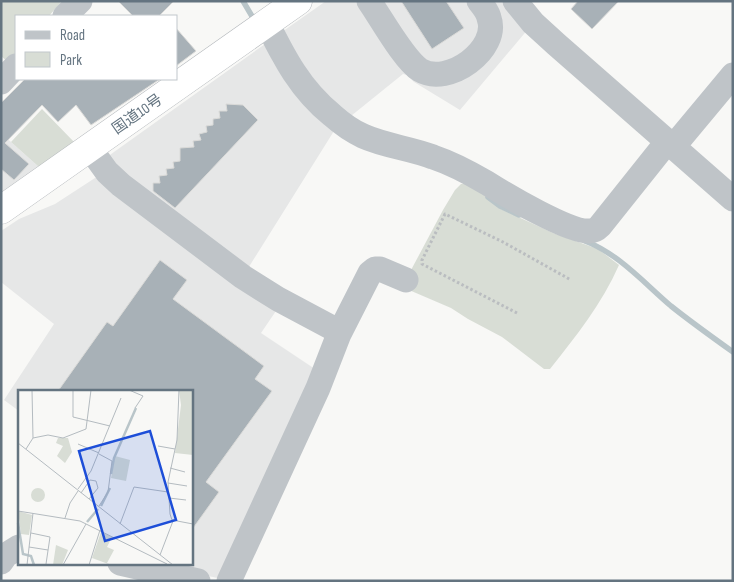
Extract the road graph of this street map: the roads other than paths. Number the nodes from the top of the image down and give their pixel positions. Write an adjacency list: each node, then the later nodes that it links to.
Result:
1 (80, 1): 8 (street)
2 (298, 1): 9 (highway, 国道10号)
3 (369, 1): 10 (street)
4 (387, 1): 5 (street)
5 (460, 1)
6 (479, 1): 10 (street)
7 (519, 6): 10 (street); 14 (street)
8 (66, 15)
9 (267, 23): 14 (street); 15 (highway, 国道10号)
10 (479, 52)
11 (15, 67): 13 (street)
12 (733, 75): 14 (street)
13 (1, 82)
14 (670, 144): 16 (street)
15 (89, 147): 17 (highway, 国道10号); 19 (street)
16 (733, 199)
17 (1, 210)
18 (406, 280): 19 (street)
19 (339, 334): 22 (street)
20 (124, 564): 21 (street)
21 (189, 580)
22 (229, 581)

